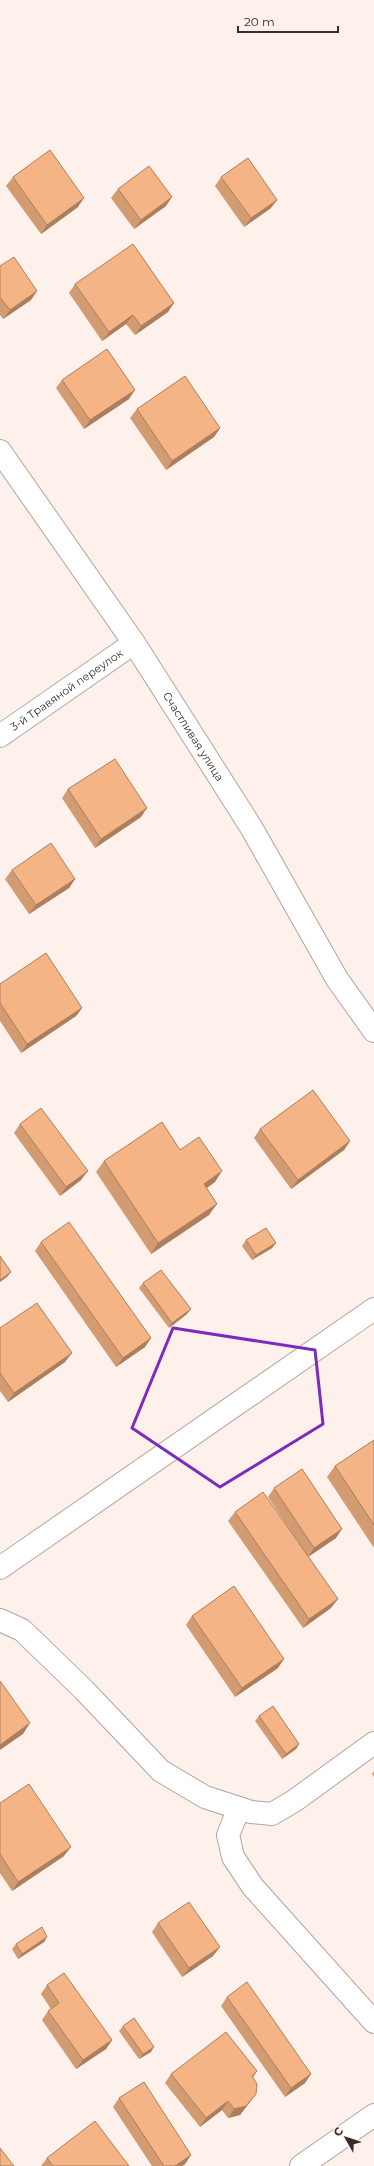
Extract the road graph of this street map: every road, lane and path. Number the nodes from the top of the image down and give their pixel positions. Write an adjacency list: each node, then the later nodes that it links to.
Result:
1 (0, 451): 2 (street, Счастливая улица)
2 (134, 643): 3 (street, 3-й Травяной переулок); 4 (street, Счастливая улица)
3 (0, 736)
4 (374, 1031)
5 (374, 1309): 6 (street)
6 (0, 1568)
7 (0, 1620): 9 (street)
8 (374, 1743): 9 (street)
9 (239, 1808): 10 (street)
10 (374, 2022)
11 (374, 2115): 12 (street)
12 (301, 2166)

